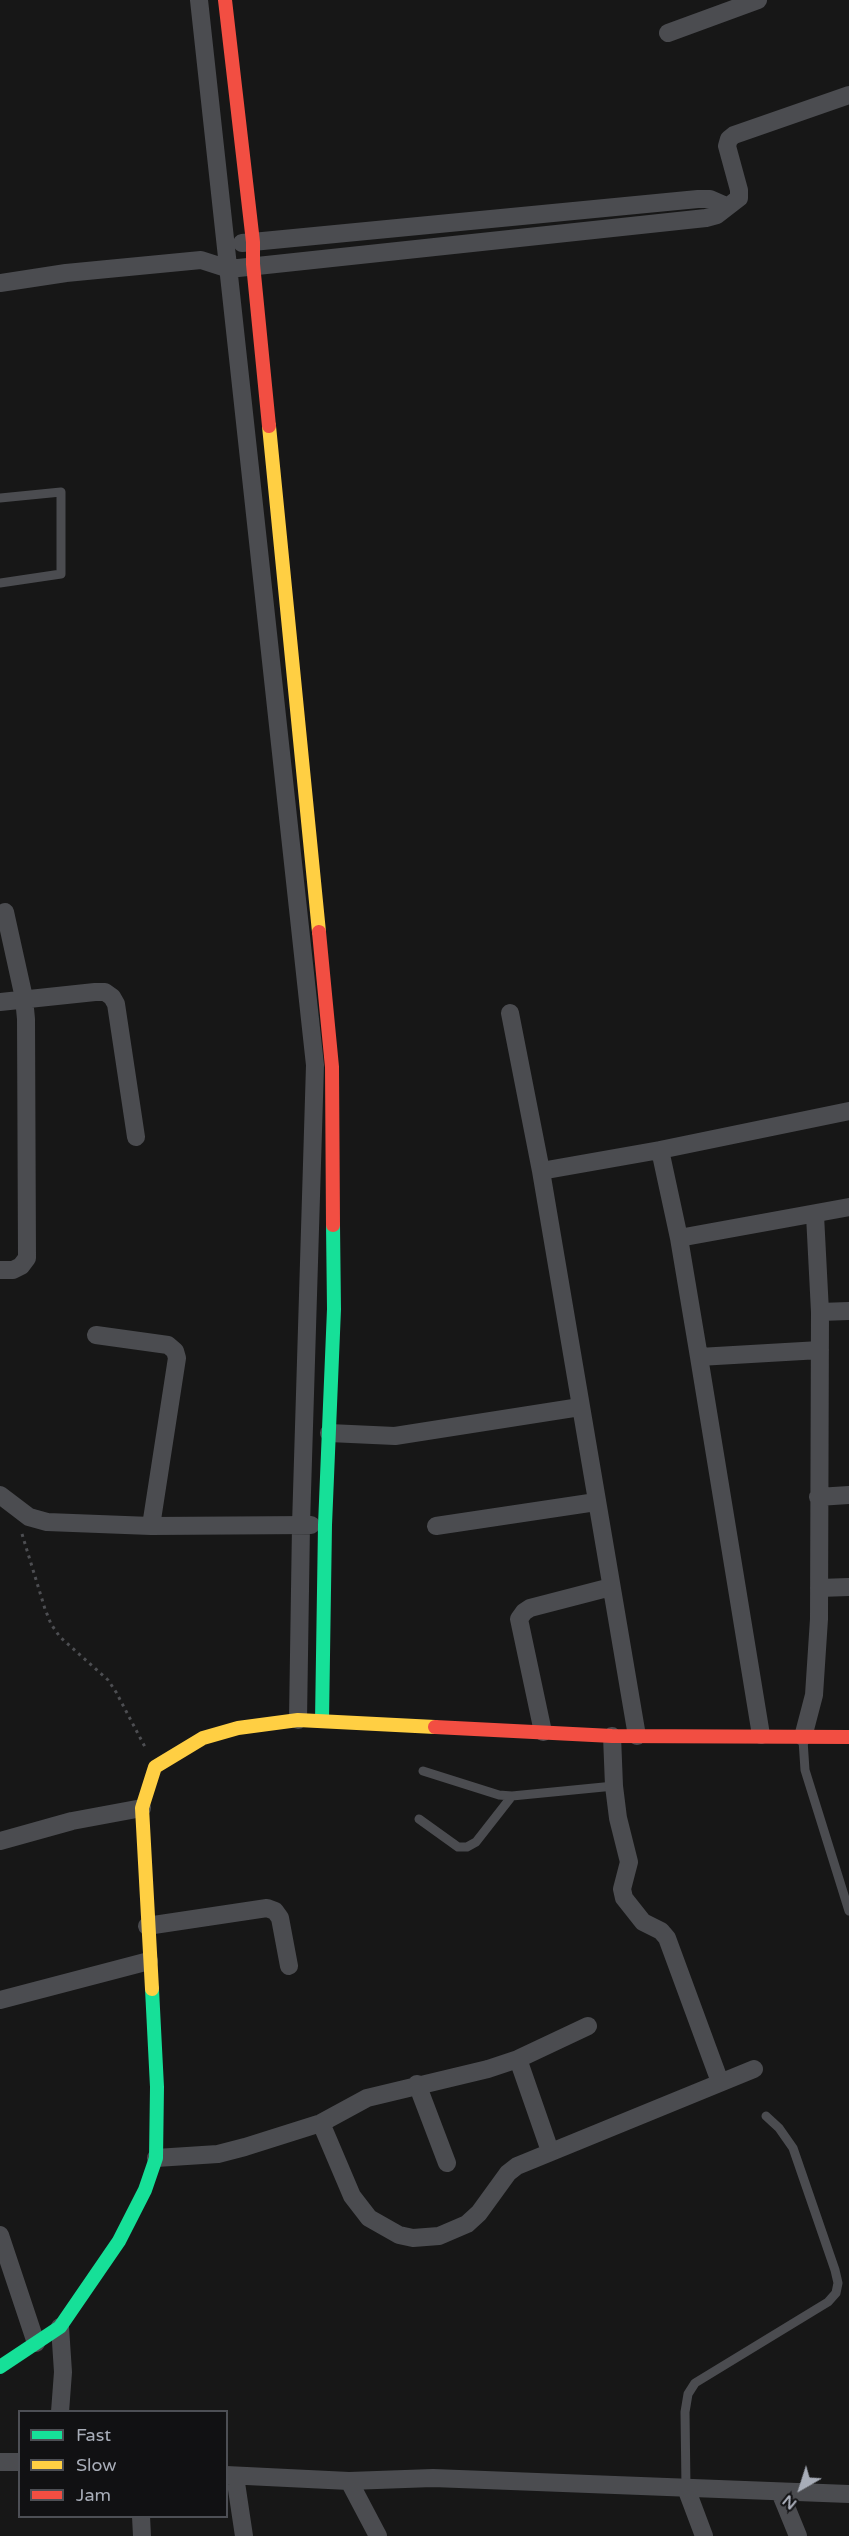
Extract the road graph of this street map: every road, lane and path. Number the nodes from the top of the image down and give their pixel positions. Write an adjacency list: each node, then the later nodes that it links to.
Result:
1 (199, 0): 8 (street)
2 (225, 0): 7 (street)
3 (758, 0): 4 (street)
4 (668, 33)
5 (849, 95): 6 (street)
6 (726, 206): 7 (street); 10 (street)
7 (253, 242): 8 (street); 10 (street)
8 (226, 244): 9 (street); 11 (street)
9 (201, 260): 11 (street); 12 (street)
10 (253, 264): 11 (street); 33 (street)
11 (229, 268): 39 (street)
12 (0, 283)
13 (0, 498): 14 (lane)
14 (0, 583)
15 (5, 912): 16 (street)
16 (24, 998): 17 (street); 20 (street); 26 (street)
17 (0, 1002)
18 (510, 1013): 22 (street)
19 (849, 1111): 21 (street)
20 (136, 1137)
21 (660, 1150): 22 (street); 25 (street)
22 (541, 1171): 32 (street)
23 (849, 1207): 24 (street)
24 (815, 1215): 25 (street); 28 (street)
25 (679, 1238): 31 (street)
26 (0, 1270)
27 (849, 1311): 28 (street)
28 (820, 1312): 30 (street)
29 (96, 1335): 41 (street)
30 (819, 1350): 31 (street); 36 (street)
31 (699, 1357): 49 (street)
32 (580, 1407): 33 (street); 37 (street)
33 (329, 1433): 40 (street)
34 (0, 1495): 38 (street)
35 (849, 1495): 36 (street)
36 (818, 1497): 45 (street)
37 (596, 1502): 42 (street); 43 (street)
38 (15, 1508): 41 (street); 54 (path)
39 (301, 1525): 40 (street); 41 (street); 46 (street)
40 (325, 1525): 47 (street)
41 (151, 1526)
42 (436, 1526)
43 (610, 1587): 48 (street); 51 (street)
44 (849, 1587): 45 (street)
45 (819, 1588): 52 (street)
46 (298, 1720): 47 (street); 54 (street)
47 (322, 1721): 48 (street)
48 (543, 1732): 50 (street)
49 (761, 1735): 51 (street); 52 (street)
50 (612, 1736): 51 (street); 56 (street)
51 (636, 1736)
52 (803, 1737): 53 (street); 61 (lane)
53 (849, 1737)
54 (155, 1767): 58 (street)
55 (423, 1771): 57 (lane)
56 (614, 1786): 57 (lane); 69 (street)
57 (512, 1796): 59 (lane)
58 (142, 1808): 60 (street); 62 (street)
59 (419, 1819)
60 (0, 1842)
61 (849, 1911)
62 (147, 1926): 63 (street); 64 (street)
63 (149, 1961): 65 (street); 74 (street)
64 (289, 1966)
65 (0, 2000)
66 (588, 2026): 67 (street)
67 (518, 2059): 70 (street); 73 (street)
68 (754, 2068): 69 (street)
69 (720, 2082): 73 (street)
70 (417, 2084): 72 (street); 75 (street)
71 (766, 2115): 85 (lane)
72 (321, 2122): 73 (street); 74 (street)
73 (550, 2151)
74 (156, 2158): 77 (street)
75 (447, 2163)
76 (0, 2235): 78 (street)
77 (60, 2327): 78 (street); 80 (street)
78 (36, 2343): 79 (street)
79 (0, 2367)
80 (60, 2410)
81 (0, 2462): 82 (street)
82 (18, 2462)
83 (231, 2475): 84 (street); 90 (street)
84 (349, 2481): 85 (street); 91 (street)
85 (686, 2488): 86 (street); 92 (street)
86 (780, 2492): 87 (street); 93 (street)
87 (849, 2494)
88 (141, 2518): 89 (street)
89 (142, 2536)
90 (244, 2536)
91 (378, 2536)
92 (704, 2536)
93 (798, 2536)

